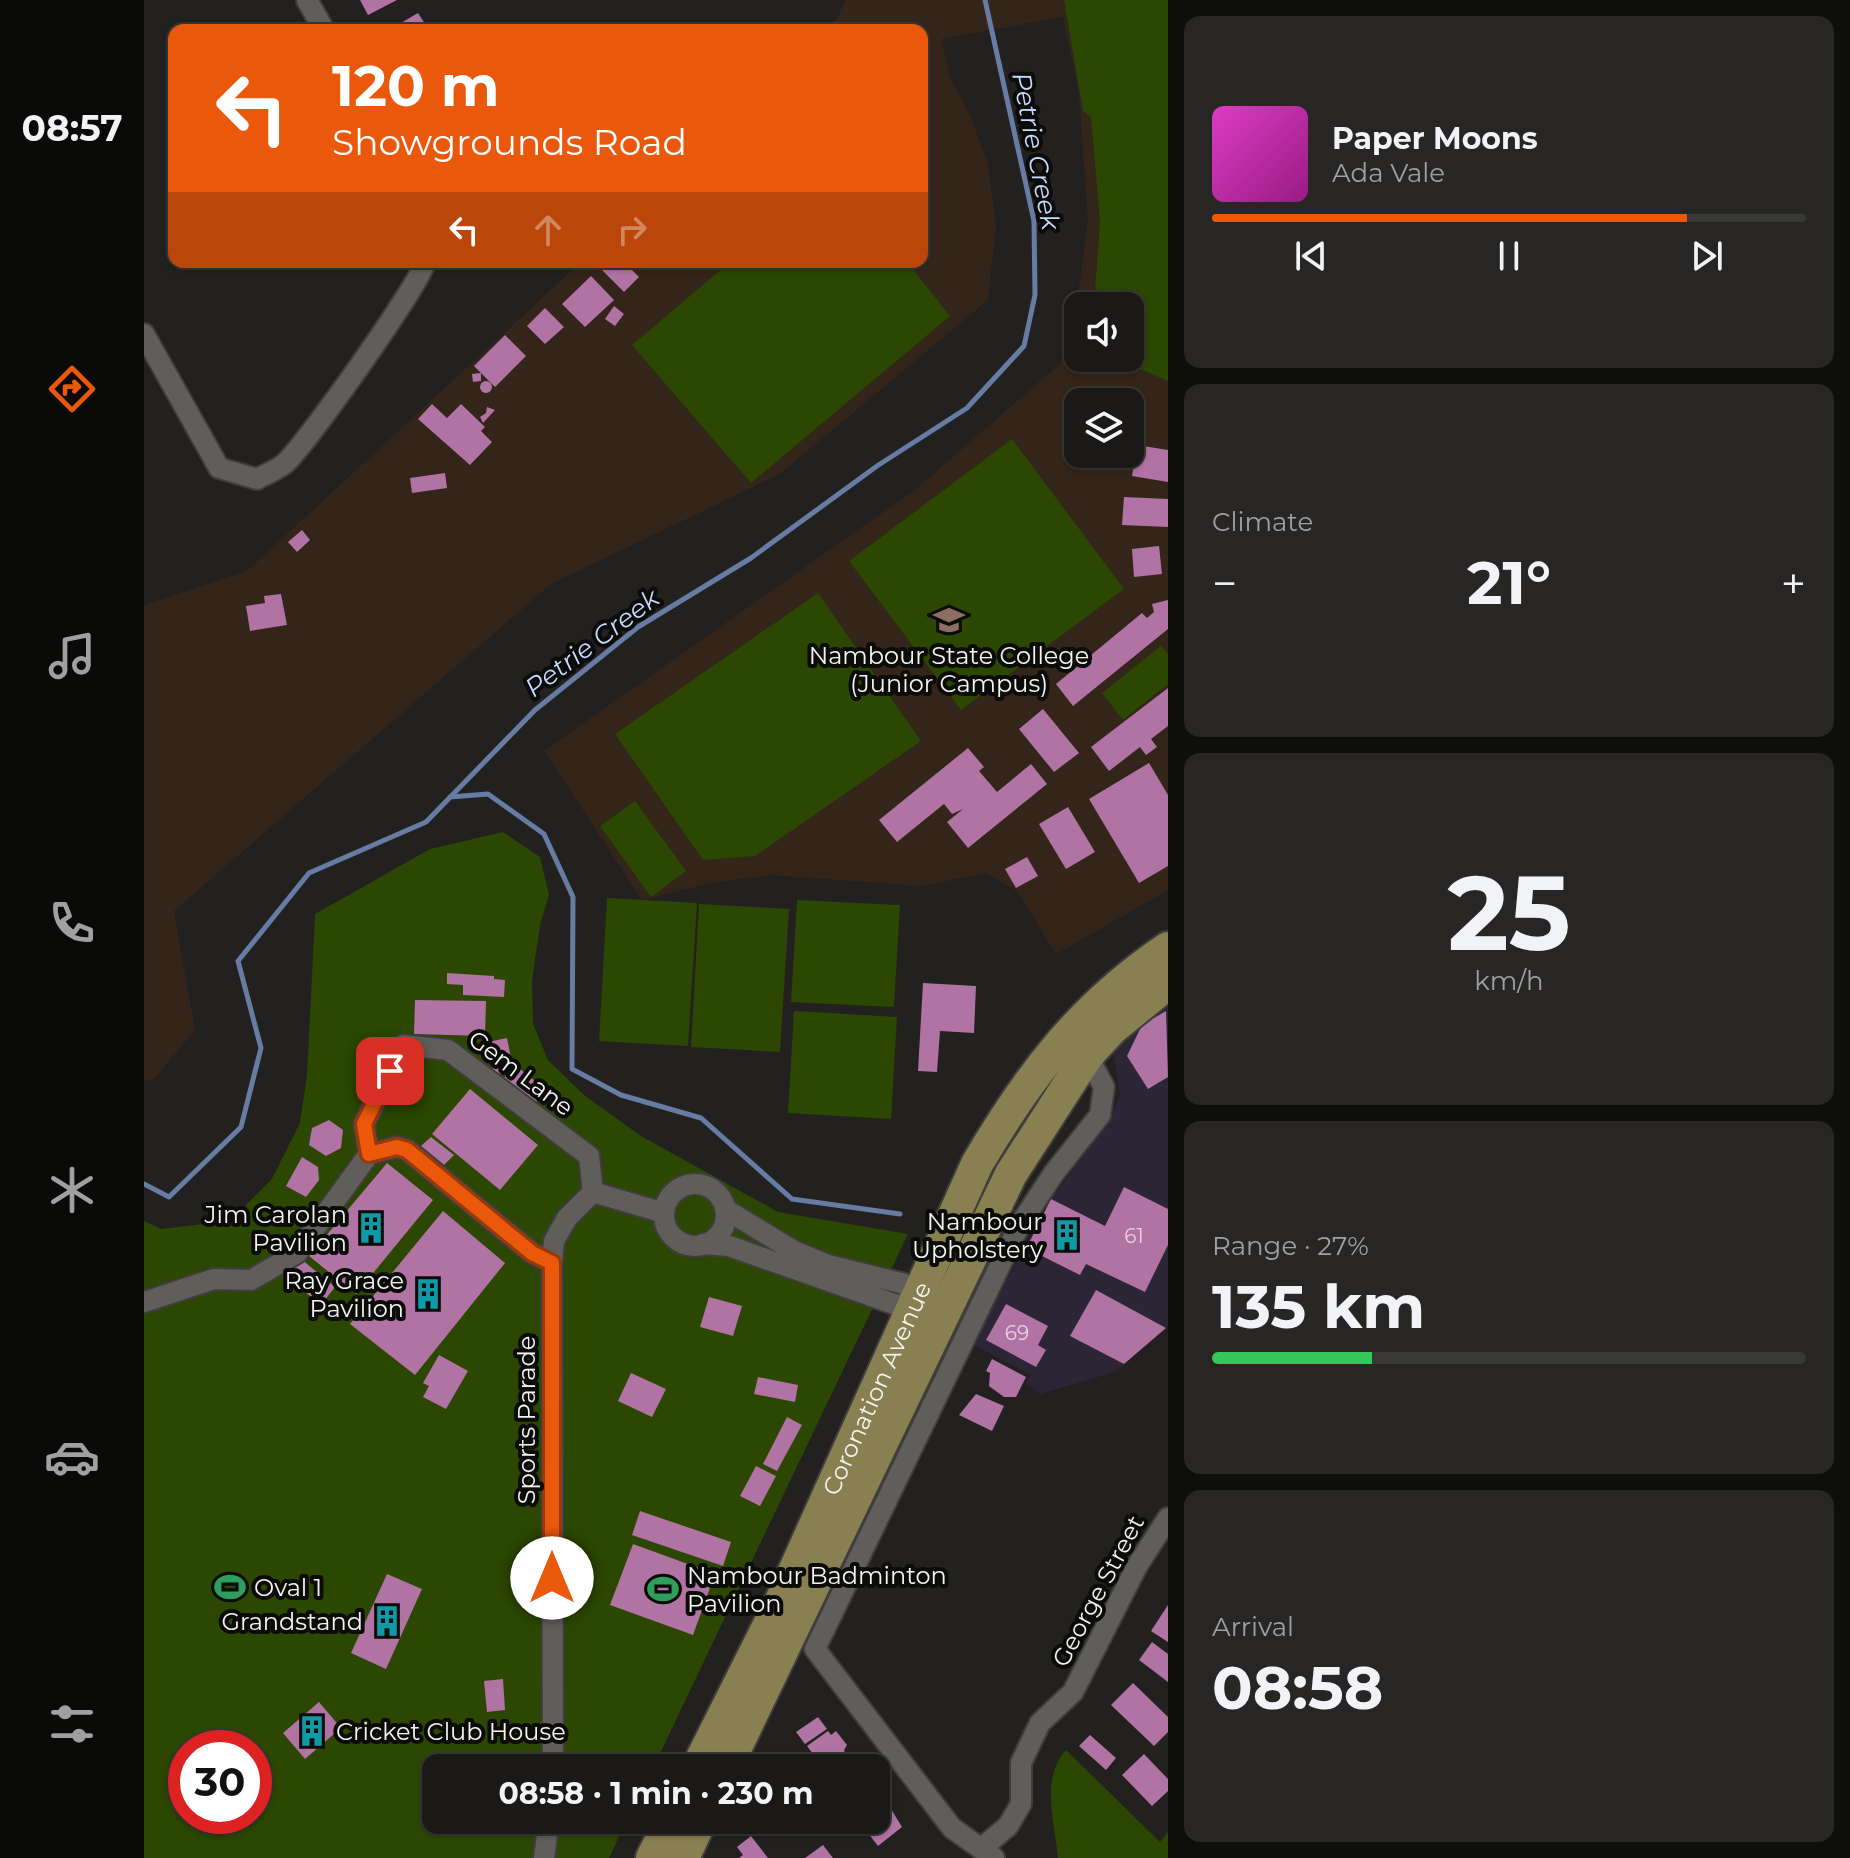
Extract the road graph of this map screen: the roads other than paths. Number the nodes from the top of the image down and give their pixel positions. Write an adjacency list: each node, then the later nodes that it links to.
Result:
1 (307, 0): 2 (street)
2 (321, 24)
3 (424, 268): 4 (street)
4 (144, 334)
5 (1168, 948): 7 (main road, Coronation Avenue)
6 (1168, 983): 8 (main road, Coronation Avenue)
7 (1075, 1023): 8 (street); 16 (main road, Coronation Avenue)
8 (1087, 1056): 16 (main road, Coronation Avenue); 24 (street)
9 (369, 1154): 10 (street, Gem Lane); 14 (street); 15 (street)
10 (593, 1192): 12 (street); 14 (street, Sports Parade)
11 (725, 1209): 12 (street); 13 (street); 16 (street)
12 (664, 1213): 13 (street)
13 (703, 1244): 16 (street)
14 (552, 1263): 18 (street, Sports Parade)
15 (144, 1302)
16 (930, 1308): 19 (main road, Coronation Avenue); 20 (main road, Coronation Avenue)
17 (1168, 1518): 24 (street, George Street)
18 (553, 1754)
19 (704, 1754)
20 (732, 1754)
21 (547, 1834): 25 (street)
22 (664, 1834): 26 (main road)
23 (694, 1834): 27 (main road)
24 (988, 1853)
25 (544, 1858)
26 (652, 1858)
27 (683, 1858)

